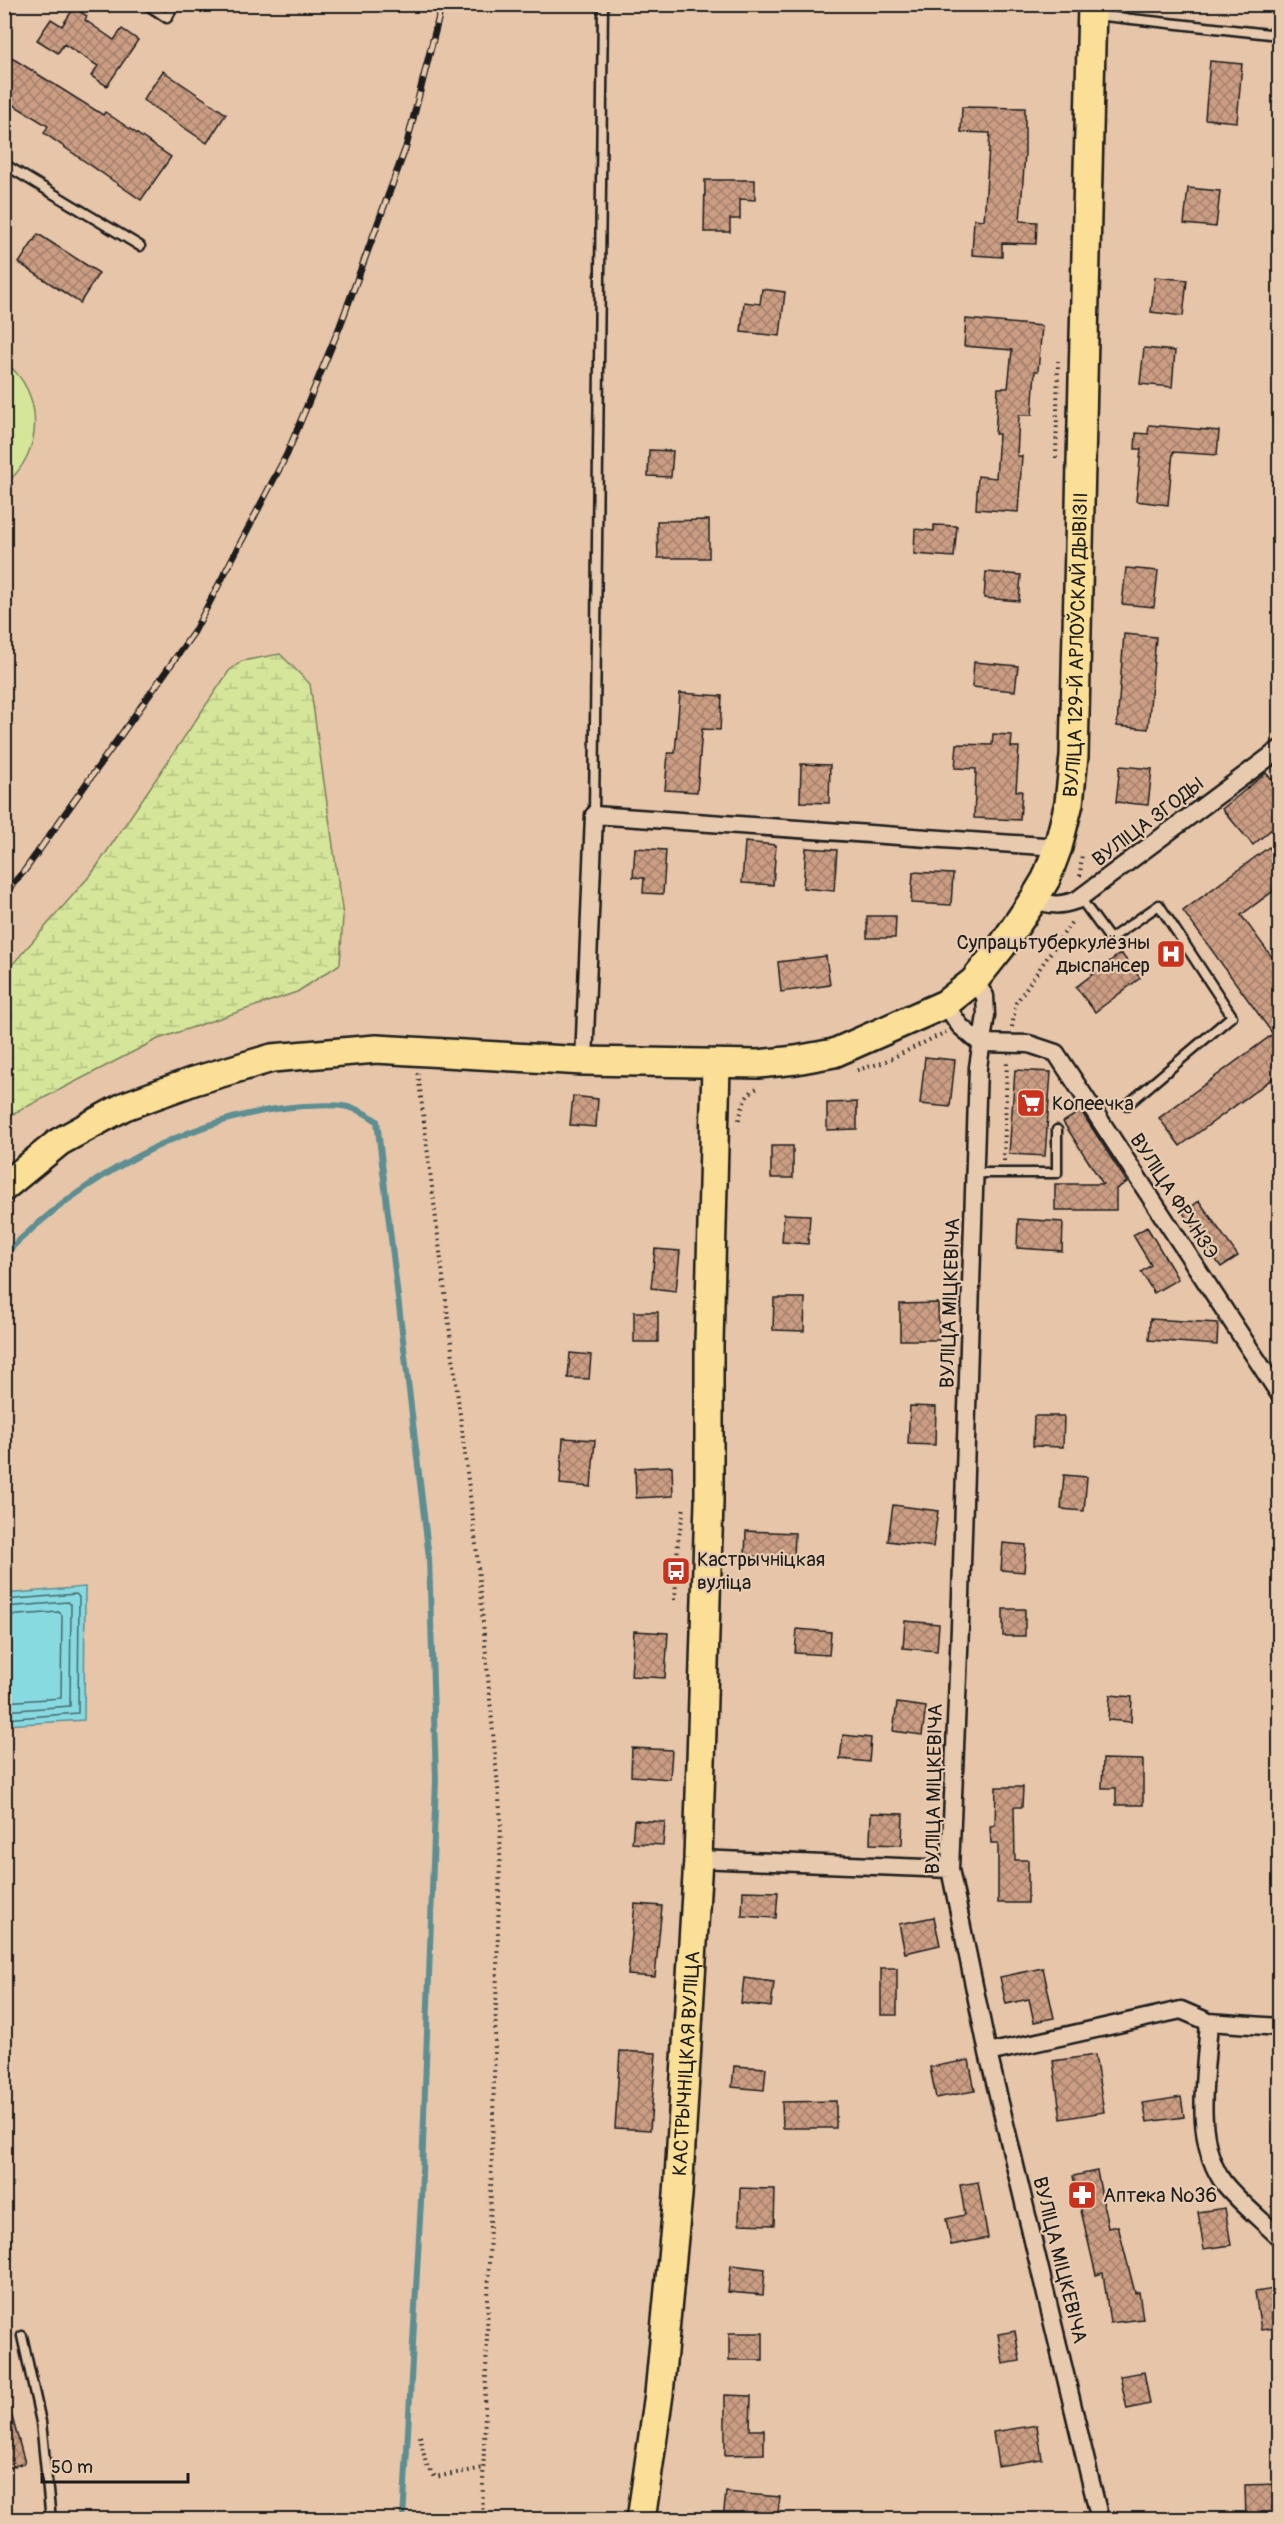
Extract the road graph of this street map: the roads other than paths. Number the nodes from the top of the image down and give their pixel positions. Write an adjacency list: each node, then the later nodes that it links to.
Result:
1 (146, 4): 2 (lane)
2 (175, 4)
3 (603, 4): 9 (lane)
4 (1092, 9): 5 (lane); 10 (main road, ВУЛІЦА 129-Й АРЛОЎСКАЙ ДЫВІЗІІ)
5 (1279, 35)
6 (4, 164): 7 (lane)
7 (140, 246)
8 (1280, 749): 11 (street, ВУЛІЦА ЗГОДЫ)
9 (594, 815): 10 (street); 16 (street)
10 (1058, 848): 12 (main road, ВУЛІЦА 129-Й АРЛОЎСКАЙ ДЫВІЗІІ)
11 (1080, 898): 12 (street, ВУЛІЦА ЗГОДЫ); 18 (lane)
12 (1034, 899): 13 (main road, ВУЛІЦА 129-Й АРЛОЎСКАЙ ДЫВІЗІІ)
13 (974, 981): 14 (main road, ВУЛІЦА 129-Й АРЛОЎСКАЙ ДЫВІЗІІ); 15 (street, ВУЛІЦА МІЦКЕВІЧА)
14 (945, 1004): 15 (street); 17 (main road, ВУЛІЦА 129-Й АРЛОЎСКАЙ ДЫВІЗІІ)
15 (980, 1043): 20 (street, ВУЛІЦА МІЦКЕВІЧА); 22 (street, ВУЛІЦА ФРУНЗЭ)
16 (584, 1061): 17 (main road, ВУЛІЦА 129-Й АРЛОЎСКАЙ ДЫВІЗІІ); 21 (main road, ВУЛІЦА 129-Й АРЛОЎСКАЙ ДЫВІЗІІ)
17 (716, 1065): 23 (main road, КАСТРЫЧНІЦКАЯ ВУЛІЦА)
18 (1127, 1105)
19 (1057, 1130): 20 (lane)
20 (976, 1173): 24 (street, ВУЛІЦА МІЦКЕВІЧА)
21 (4, 1187)
22 (1280, 1395)
23 (698, 1859): 24 (street); 31 (main road, КАСТРЫЧНІЦКАЯ ВУЛІЦА)
24 (950, 1869): 27 (street, ВУЛІЦА МІЦКЕВІЧА)
25 (1209, 2022): 26 (street); 27 (street); 28 (street)
26 (1280, 2027)
27 (988, 2052): 32 (street, ВУЛІЦА МІЦКЕВІЧА)
28 (1280, 2238)
29 (22, 2336): 30 (lane)
30 (51, 2520)
31 (641, 2520)
32 (1100, 2520)

